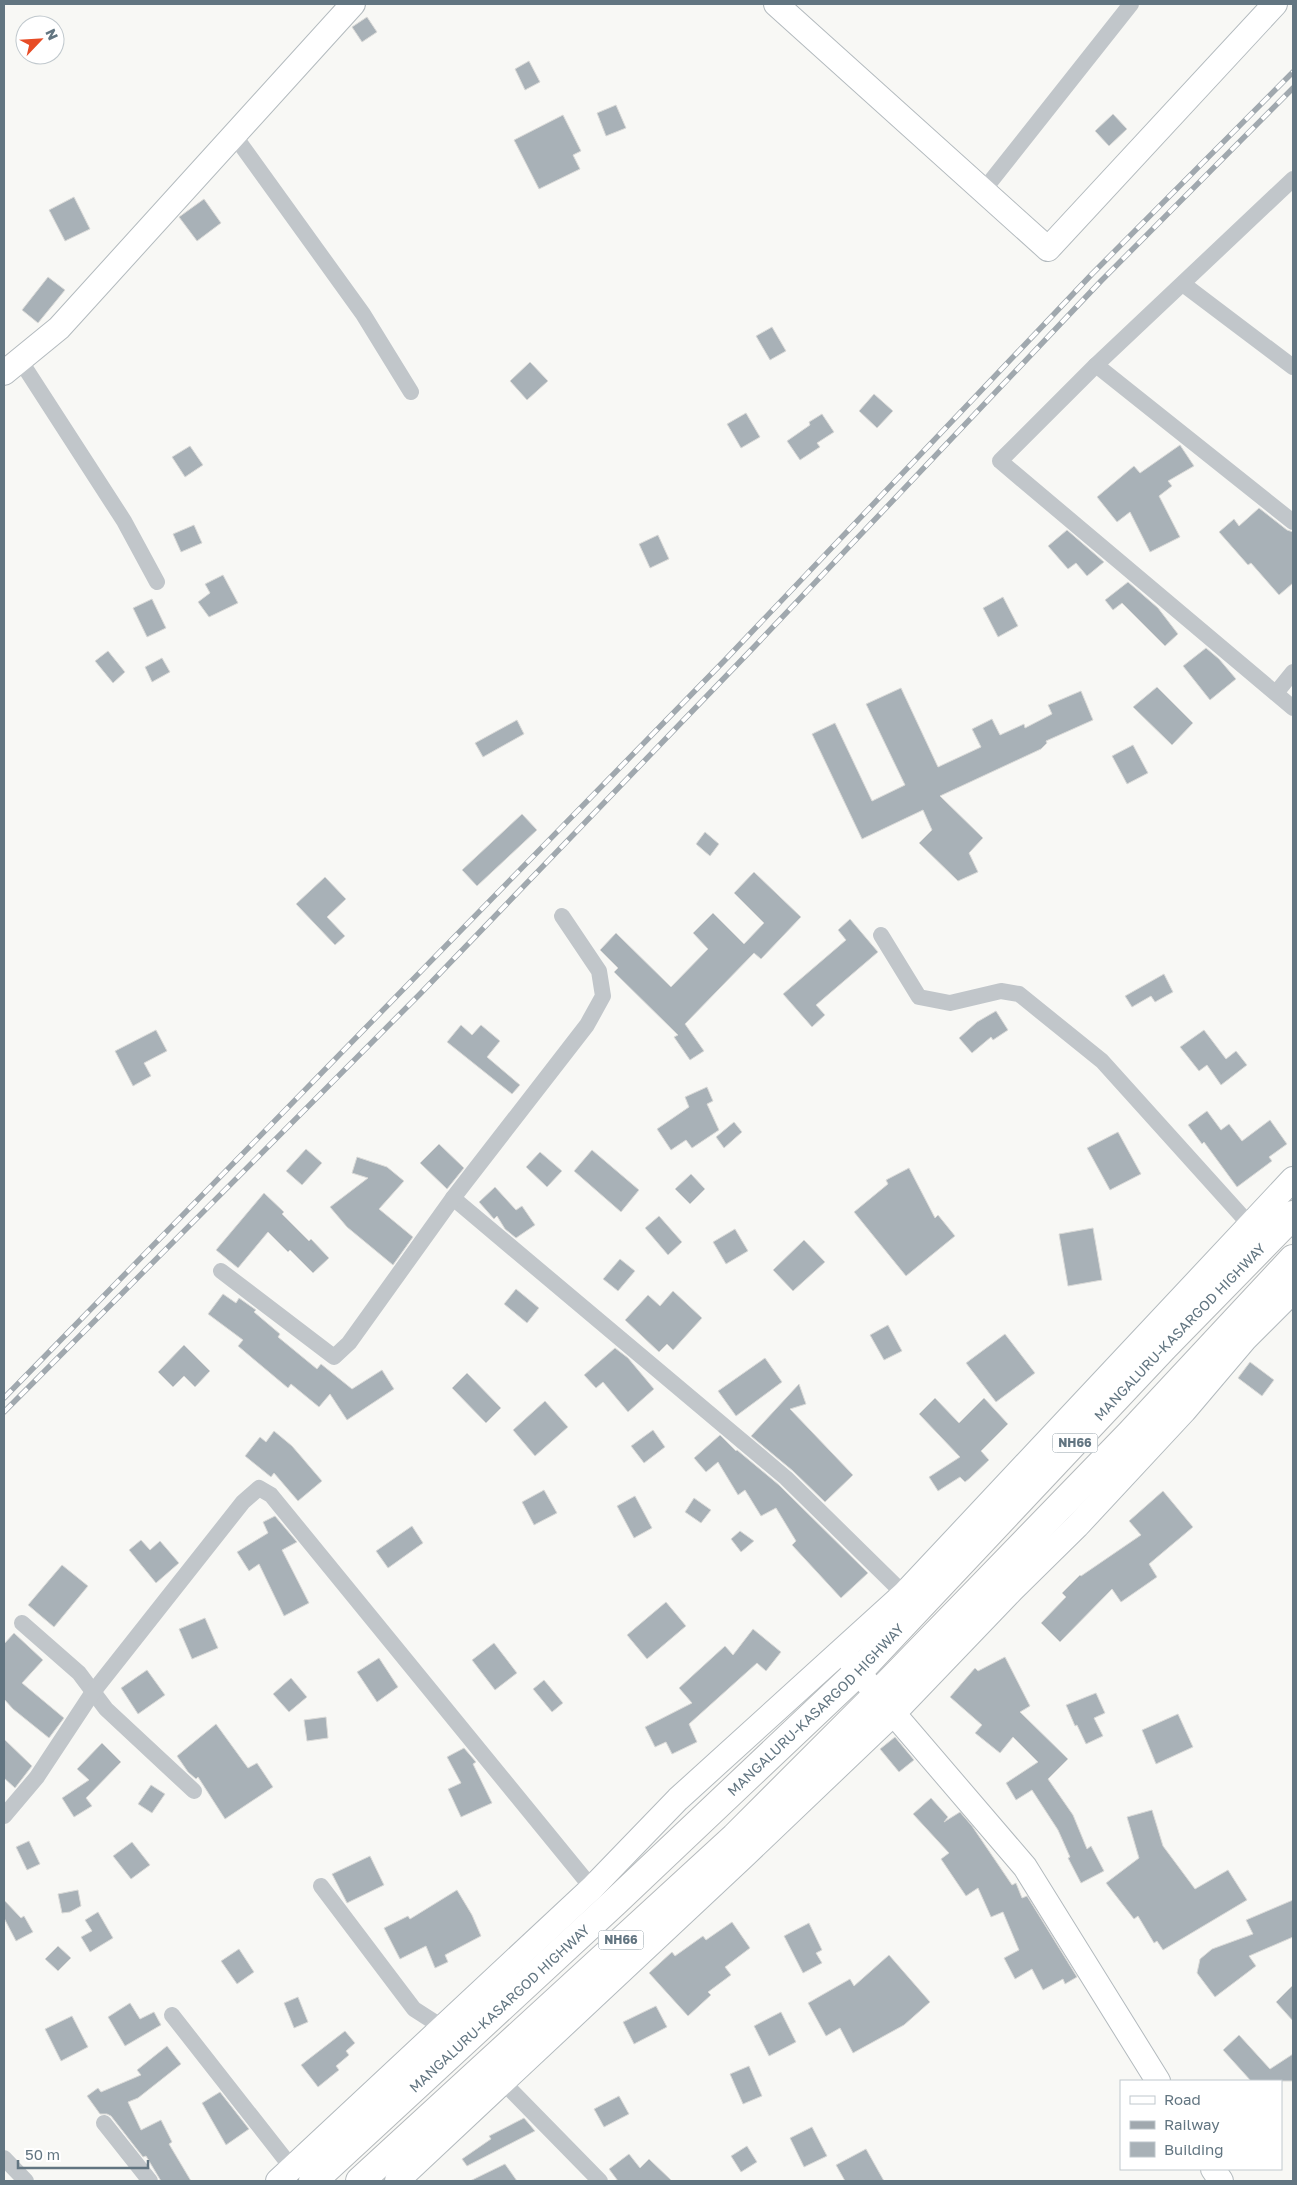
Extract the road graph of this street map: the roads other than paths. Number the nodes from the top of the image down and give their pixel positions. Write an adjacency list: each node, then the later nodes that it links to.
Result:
1 (353, 4): 5 (street)
2 (776, 4): 7 (street)
3 (1131, 4): 7 (street)
4 (1275, 4): 7 (street)
5 (234, 135): 10 (street); 12 (street)
6 (1293, 179): 8 (street)
7 (983, 191)
8 (1183, 284): 9 (street); 11 (street)
9 (1096, 365): 13 (street); 16 (street)
10 (12, 367): 14 (street)
11 (1293, 367)
12 (411, 392)
13 (1293, 522)
14 (157, 582)
15 (1293, 672): 16 (street)
16 (1276, 693): 17 (street)
17 (1293, 708)
18 (562, 916): 21 (street)
19 (880, 935): 23 (street)
20 (1293, 1179): 23 (street)
21 (453, 1198): 25 (street); 27 (street)
22 (1293, 1215): 30 (highway, MANGALURU-KASARGOD HIGHWAY / NH66)
23 (1249, 1224): 27 (street)
24 (1293, 1259): 32 (highway, NH66)
25 (221, 1271)
26 (1293, 1291): 32 (street)
27 (904, 1594): 29 (street)
28 (22, 1623): 31 (street)
29 (842, 1649): 30 (street); 36 (street)
30 (858, 1672): 32 (street); 43 (highway, MANGALURU-KASARGOD HIGHWAY / NH66)
31 (93, 1692): 33 (street); 34 (street); 36 (street)
32 (886, 1703): 39 (street); 40 (street); 46 (highway, NH66)
33 (194, 1791)
34 (4, 1816)
35 (321, 1886): 38 (street)
36 (592, 1888): 38 (street)
37 (172, 2015): 43 (street)
38 (442, 2028): 43 (street)
39 (1157, 2080)
40 (503, 2082): 47 (street); 48 (street)
41 (104, 2123): 45 (street)
42 (4, 2158): 44 (street)
43 (294, 2177)
44 (26, 2181)
45 (150, 2181)
46 (360, 2181)
47 (397, 2181)
48 (600, 2181)

